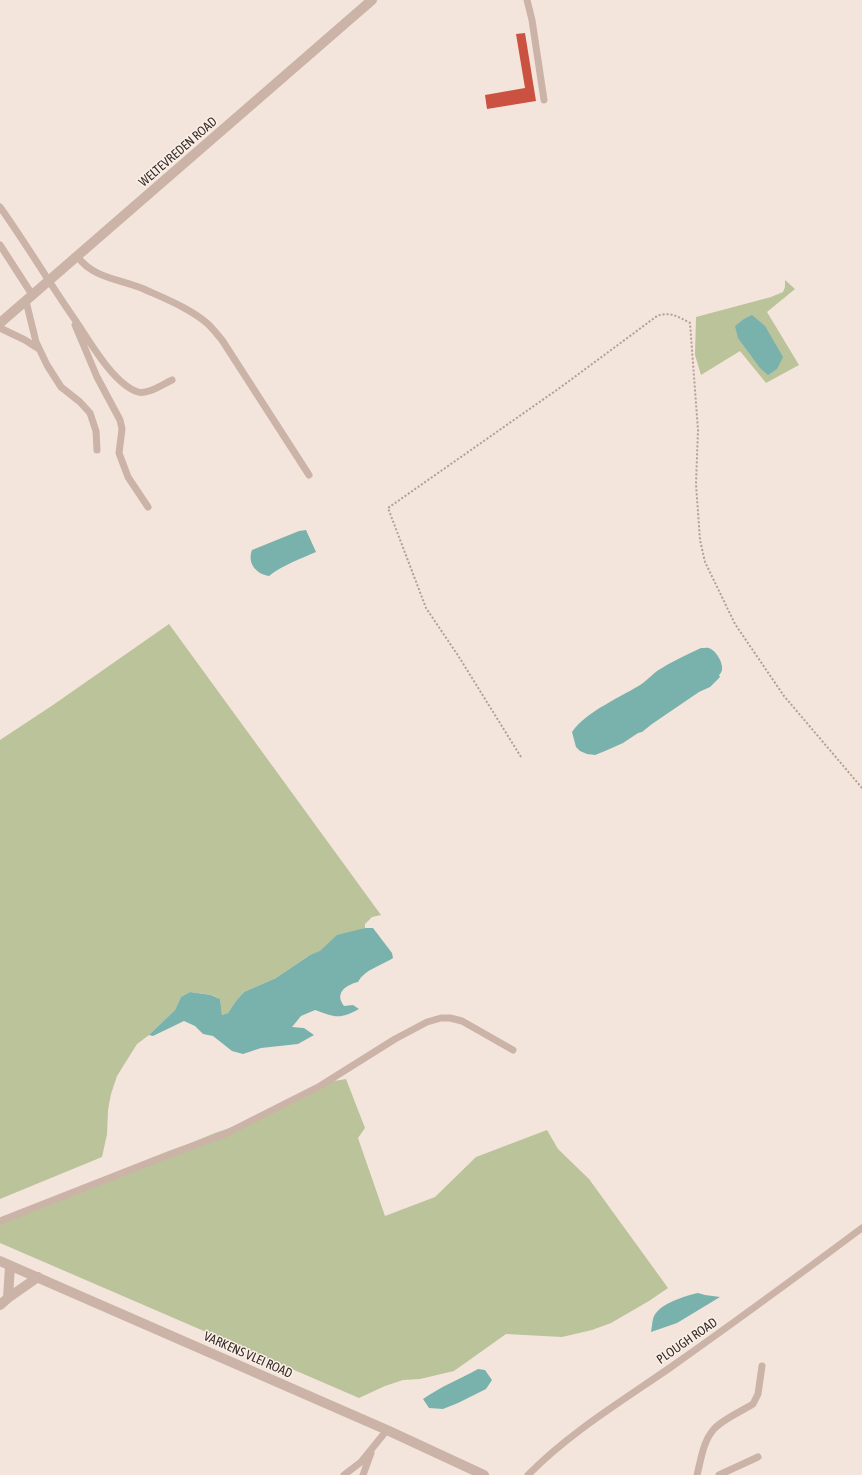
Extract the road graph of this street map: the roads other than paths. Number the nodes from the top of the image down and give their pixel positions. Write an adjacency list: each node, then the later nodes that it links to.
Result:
1 (372, 0): 6 (street, WELTEVREDEN ROAD)
2 (527, 0): 3 (lane)
3 (544, 100)
4 (0, 207): 7 (lane)
5 (0, 244): 8 (lane)
6 (78, 257): 7 (street, WELTEVREDEN ROAD); 15 (lane)
7 (49, 282): 8 (street, WELTEVREDEN ROAD); 9 (lane)
8 (30, 298): 10 (street, WELTEVREDEN ROAD); 12 (lane)
9 (71, 314): 13 (lane); 16 (lane)
10 (0, 323)
11 (0, 328): 12 (lane)
12 (39, 349): 14 (lane)
13 (172, 380)
14 (97, 450)
15 (309, 475)
16 (148, 507)
17 (513, 1050): 18 (lane)
18 (0, 1221)
19 (862, 1228): 32 (lane, PLOUGH ROAD)
20 (0, 1261): 21 (street, VARKENS VLEI ROAD)
21 (10, 1266): 22 (street, VARKENS VLEI ROAD); 23 (street)
22 (38, 1277): 23 (street); 26 (street, VARKENS VLEI ROAD)
23 (8, 1298): 24 (street)
24 (0, 1305)
25 (762, 1366): 33 (lane)
26 (387, 1430): 27 (lane); 31 (street, VARKENS VLEI ROAD)
27 (372, 1449): 29 (lane); 30 (lane)
28 (758, 1457): 34 (lane)
29 (344, 1475)
30 (363, 1475)
31 (484, 1475)
32 (528, 1475)
33 (697, 1475)
34 (719, 1475)

